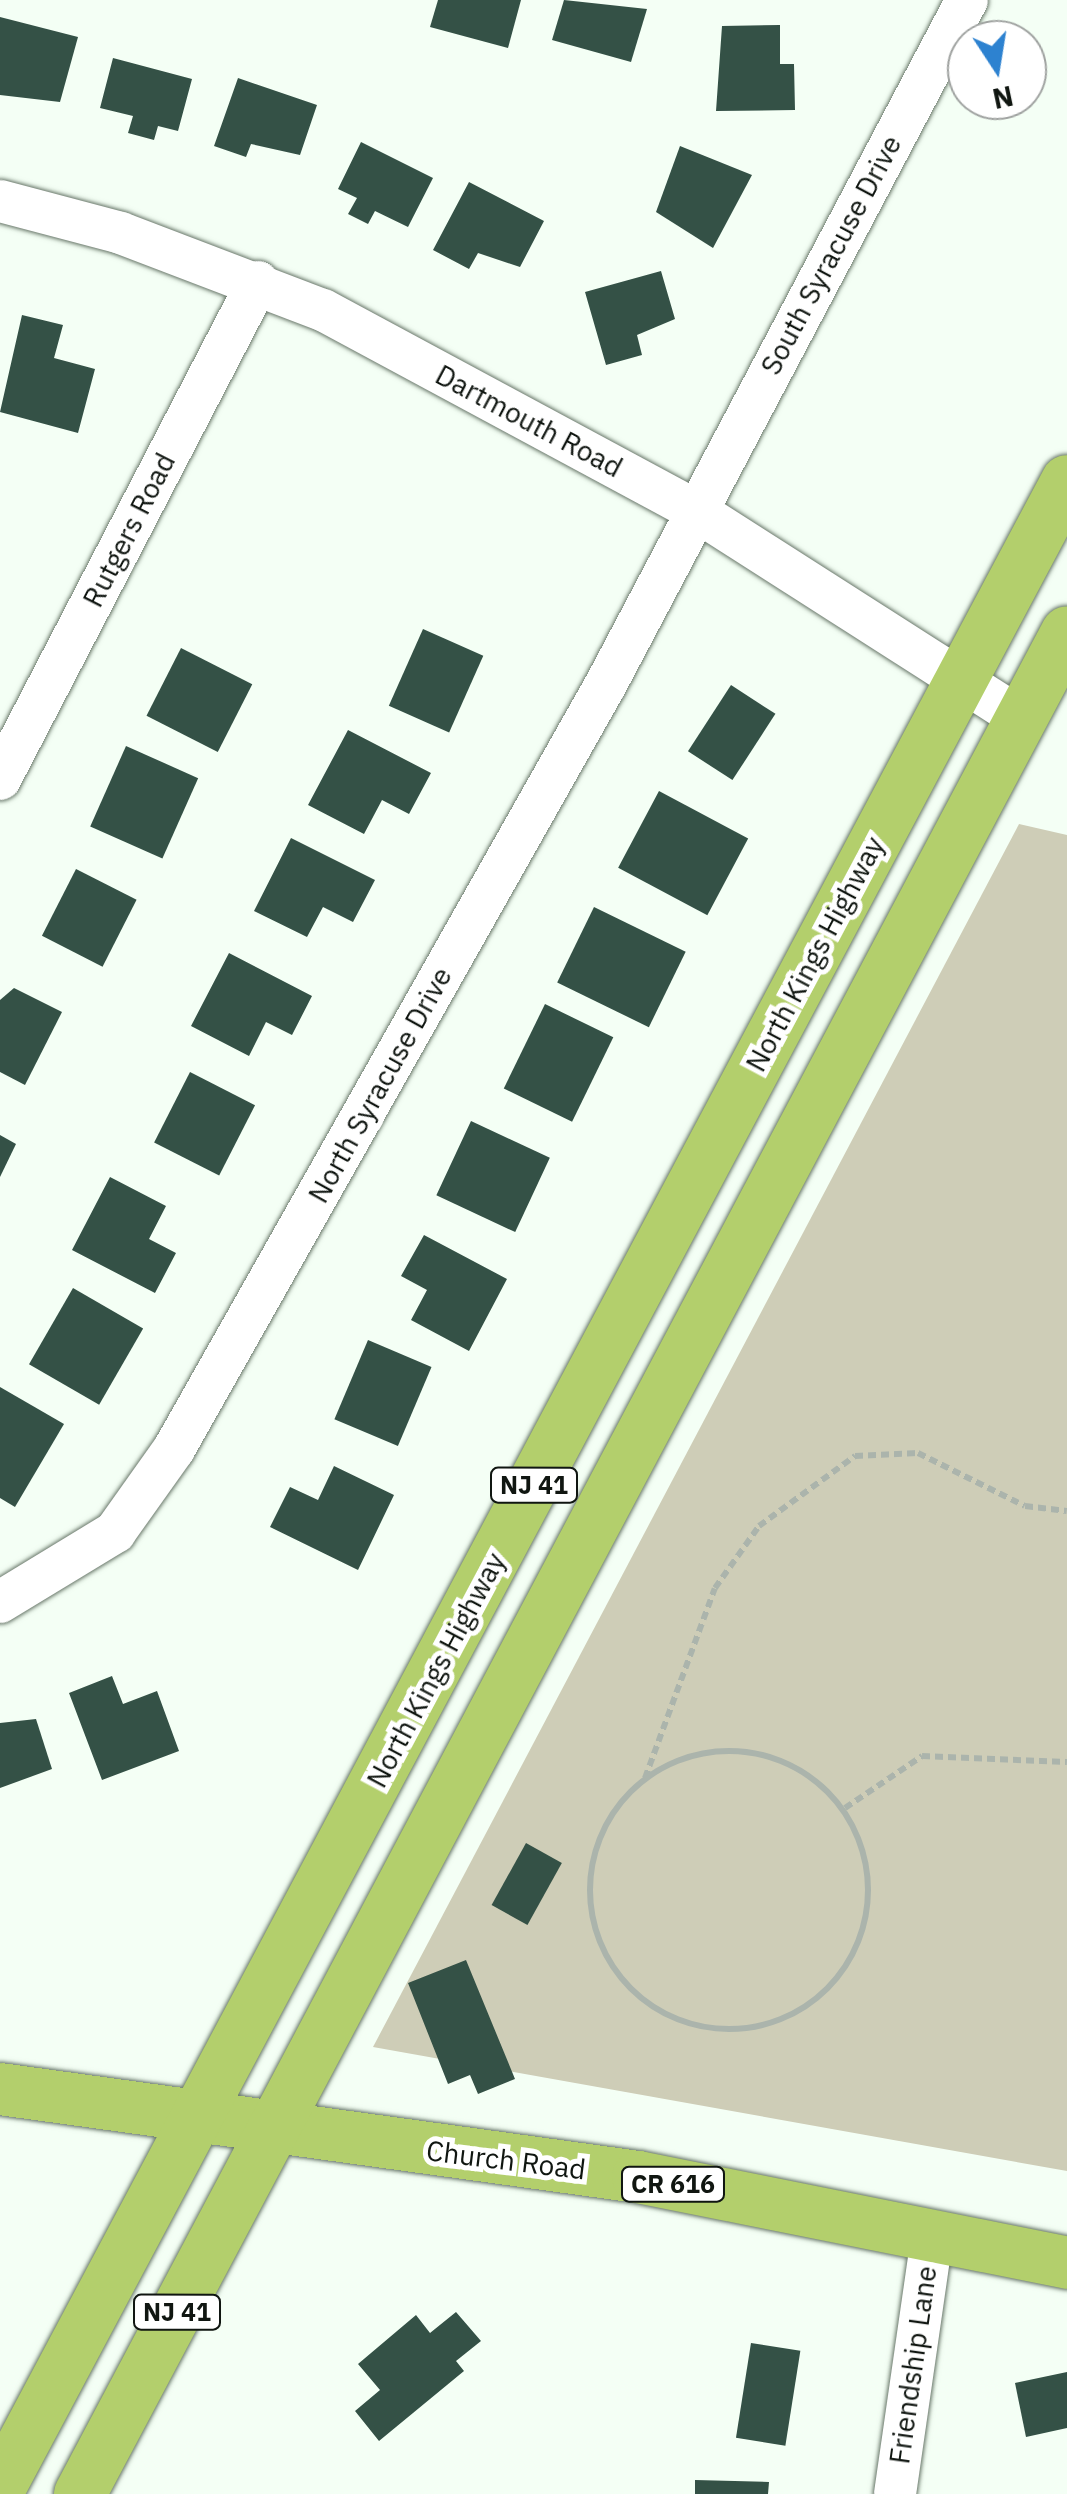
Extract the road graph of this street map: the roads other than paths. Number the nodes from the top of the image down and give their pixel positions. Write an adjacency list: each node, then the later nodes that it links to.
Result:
1 (966, 0): 5 (street, South Syracuse Drive)
2 (0, 201): 3 (street, Dartmouth Road)
3 (258, 282): 5 (street, Dartmouth Road); 9 (street, Rutgers Road)
4 (1067, 482): 7 (main road, North Kings Highway / NJ 41)
5 (695, 510): 7 (street, Dartmouth Road); 10 (street, North Syracuse Drive)
6 (1064, 642): 8 (main road, NJ 41)
7 (958, 685): 8 (street, Dartmouth Road); 12 (main road, North Kings Highway / NJ 41)
8 (1020, 718): 13 (main road, NJ 41)
9 (0, 778)
10 (0, 1602)
11 (0, 2088): 12 (main road, Church Road / CR 616)
12 (198, 2120): 13 (main road, Church Road / CR 616); 16 (main road, North Kings Highway / NJ 41)
13 (274, 2130): 14 (main road, Church Road / CR 616); 17 (main road, NJ 41)
14 (932, 2236): 15 (main road, Church Road / CR 616); 18 (street, Friendship Lane)
15 (1067, 2263)
16 (0, 2487)
17 (80, 2494)
18 (895, 2494)

